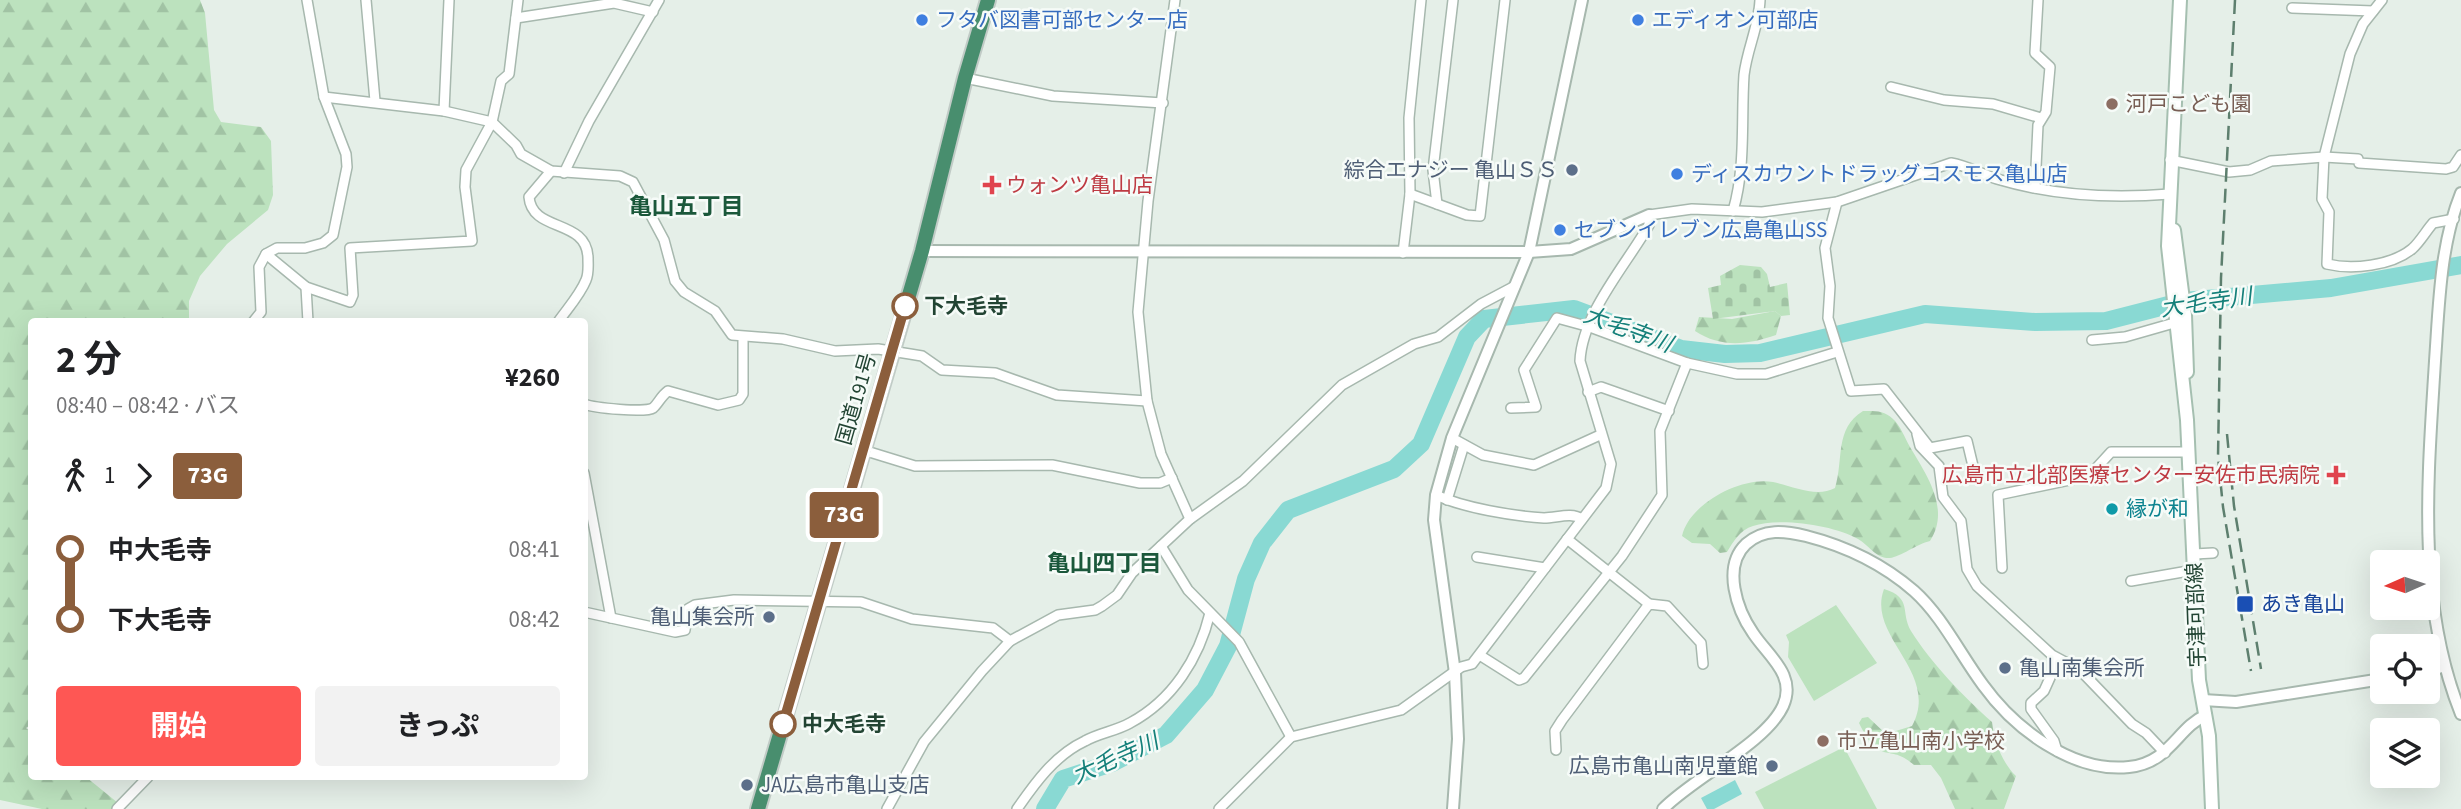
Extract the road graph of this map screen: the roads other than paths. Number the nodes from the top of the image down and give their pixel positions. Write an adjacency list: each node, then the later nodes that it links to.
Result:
1 (307, 0): 22 (street)
2 (366, 0): 23 (street)
3 (449, 0): 25 (street)
4 (518, 0): 19 (street)
5 (659, 0): 18 (street)
6 (988, 0): 20 (highway, 国道191号)
7 (1175, 0): 24 (street)
8 (1421, 0): 35 (street)
9 (1453, 0): 38 (street)
10 (1505, 0): 38 (street)
11 (1582, 0): 43 (street)
12 (1760, 0): 39 (street)
13 (2038, 0): 26 (street)
14 (2180, 0): 30 (main road, 宇津可部線)
15 (2382, 0): 17 (street)
16 (2292, 8): 17 (street)
17 (2373, 11): 29 (street)
18 (653, 12): 19 (street); 32 (street)
19 (516, 18): 27 (street)
20 (965, 78): 24 (street); 42 (highway, 国道191号)
21 (1891, 86): 26 (street)
22 (324, 97): 23 (street); 46 (street)
23 (375, 101): 25 (street)
24 (1163, 103): 44 (street)
25 (444, 111): 27 (street)
26 (2041, 118): 33 (street)
27 (492, 122): 31 (street); 47 (street)
28 (2461, 155): 29 (street)
29 (2324, 157): 30 (street); 41 (street)
30 (2170, 160): 36 (main road, 宇津可部線)
31 (551, 171): 32 (street); 51 (street)
32 (564, 173): 54 (street)
33 (2035, 188): 36 (street); 37 (street)
34 (2461, 193): 41 (street)
35 (1410, 194): 38 (street); 45 (street)
36 (2170, 194): 52 (main road, 宇津可部線)
37 (1837, 202): 39 (street); 56 (street)
38 (1437, 204)
39 (1733, 211): 40 (street)
40 (1649, 215): 43 (street); 53 (street)
41 (2454, 219): 96 (street)
42 (922, 251): 44 (street); 57 (highway, 国道191号)
43 (1529, 252): 45 (street); 48 (street)
44 (1144, 253): 45 (street); 60 (street)
45 (1403, 253)
46 (266, 254): 47 (street); 49 (street)
47 (306, 287): 50 (street)
48 (1515, 289): 66 (street); 75 (street)
49 (256, 318)
50 (308, 318)
51 (561, 318)
52 (2178, 319): 55 (street); 69 (main road, 宇津可部線)
53 (1591, 323): 58 (street); 59 (street); 62 (street)
54 (743, 338): 57 (street); 61 (street)
55 (2092, 340)
56 (1836, 349): 58 (street); 64 (street)
57 (892, 351): 60 (street); 68 (highway, 国道191号)
58 (1687, 363): 63 (street)
59 (1588, 392): 63 (street); 65 (street)
60 (1147, 401): 71 (street)
61 (588, 405)
62 (1511, 408)
63 (1669, 411): 85 (street)
64 (1917, 434): 70 (street); 94 (street)
65 (1600, 435): 67 (street); 76 (street)
66 (1452, 438): 67 (street); 73 (street)
67 (1464, 445): 74 (street)
68 (863, 450): 71 (street); 87 (highway, 国道191号)
69 (2189, 452): 80 (main road, 宇津可部線); 83 (street)
70 (1973, 466)
71 (1172, 478): 75 (street)
72 (588, 494): 91 (street)
73 (1436, 495): 74 (street); 98 (street)
74 (1447, 500): 76 (street)
75 (1190, 519): 78 (street)
76 (1582, 519): 77 (street)
77 (1567, 539): 82 (street); 85 (street)
78 (1161, 546): 90 (street); 92 (street)
79 (2213, 553): 80 (street)
80 (2194, 554): 84 (main road, 宇津可部線)
81 (1477, 557): 82 (street)
82 (1545, 568): 93 (street)
83 (2002, 568)
84 (2194, 570): 86 (street); 100 (main road, 宇津可部線)
85 (1609, 572): 88 (street); 93 (street)
86 (2131, 581)
87 (819, 602): 91 (street); 92 (street); 109 (highway, 国道191号)
88 (1649, 604): 95 (street); 104 (street)
89 (588, 613): 91 (street)
90 (1212, 615): 103 (street); 111 (street)
91 (611, 618)
92 (1010, 641): 110 (street)
93 (1481, 656): 98 (street)
94 (2057, 660): 105 (street); 106 (street)
95 (1703, 664)
96 (2444, 666): 97 (street); 101 (street)
97 (2440, 667)
98 (1455, 673): 103 (street); 113 (street)
99 (2370, 681): 100 (street)
100 (2203, 700): 102 (main road, 宇津可部線)
101 (2461, 714)
102 (2206, 715): 106 (street); 115 (main road, 宇津可部線)
103 (1291, 737): 112 (street)
104 (1556, 750)
105 (2057, 751): 106 (street); 114 (street)
106 (2165, 753)
107 (145, 780): 108 (street)
108 (121, 808)
109 (758, 809)
110 (887, 809)
111 (1017, 809)
112 (1219, 809)
113 (1453, 809)
114 (1663, 809)
115 (2212, 809)

